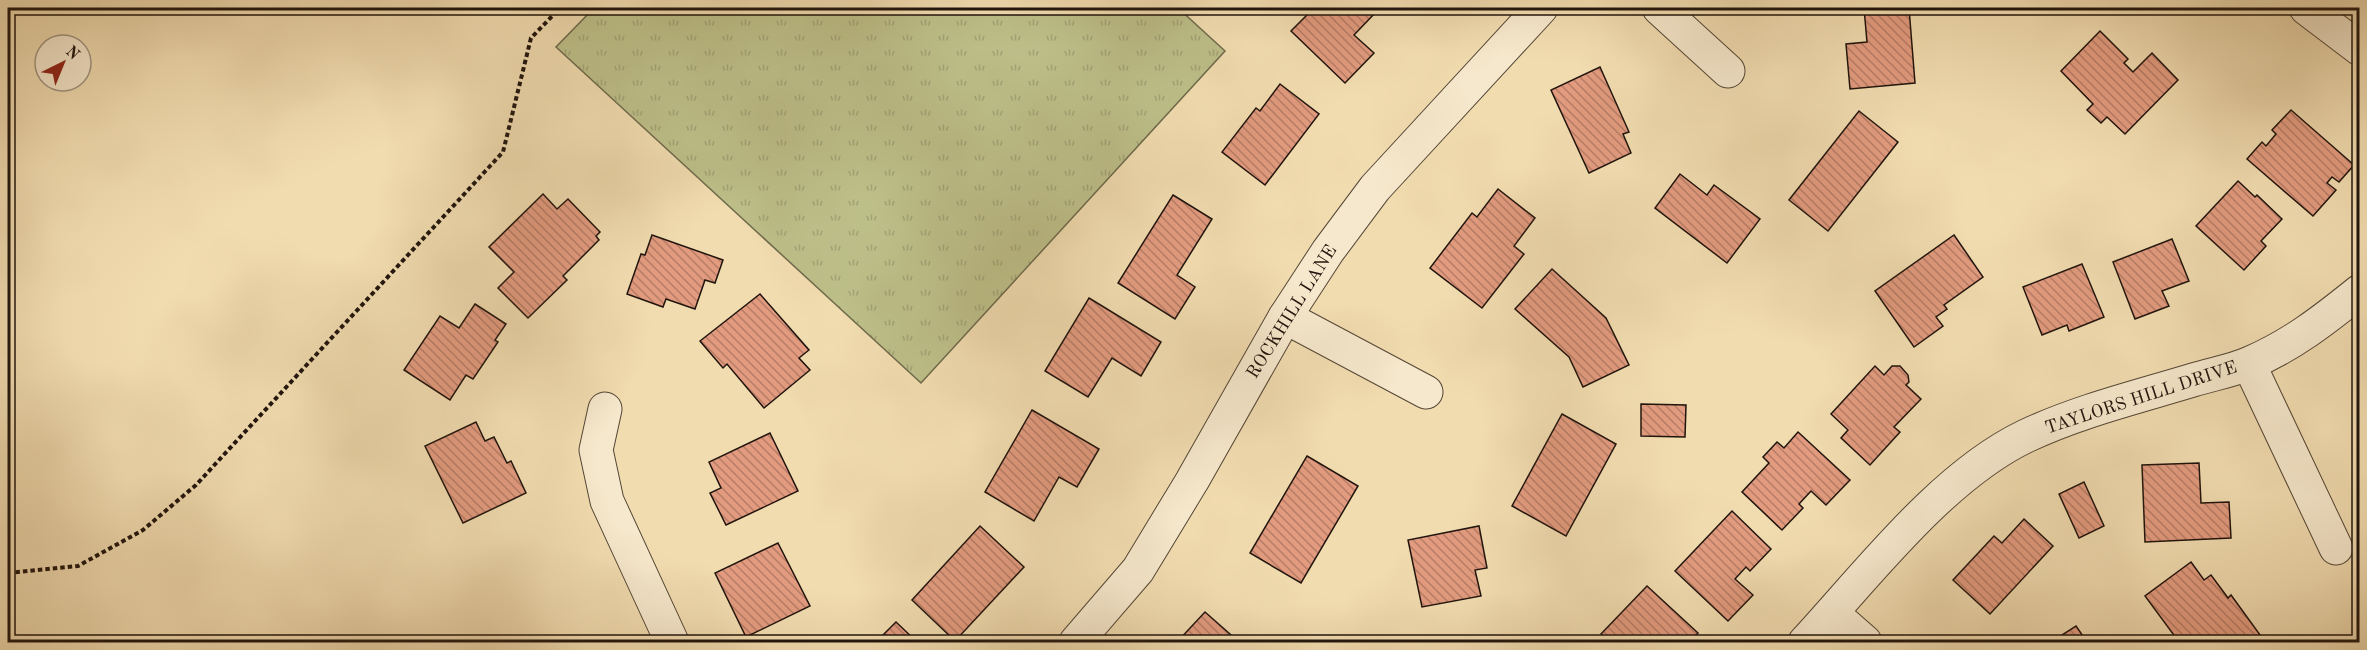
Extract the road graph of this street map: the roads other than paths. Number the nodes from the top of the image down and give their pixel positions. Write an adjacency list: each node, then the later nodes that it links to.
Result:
1 (1541, 8): 7 (street, ROCKHILL LANE)
2 (1659, 8): 5 (street)
3 (2306, 8): 4 (street)
4 (2360, 49)
5 (1728, 71)
6 (2360, 291): 8 (street, TAYLORS HILL DRIVE)
7 (1285, 317): 9 (street); 14 (street, ROCKHILL LANE)
8 (2249, 364): 11 (street); 12 (street, TAYLORS HILL DRIVE)
9 (1426, 392)
10 (606, 409): 13 (street)
11 (2336, 548)
12 (1832, 613): 15 (street, TAYLORS HILL DRIVE); 16 (street)
13 (672, 642)
14 (1076, 642)
15 (1804, 642)
16 (1865, 642)

